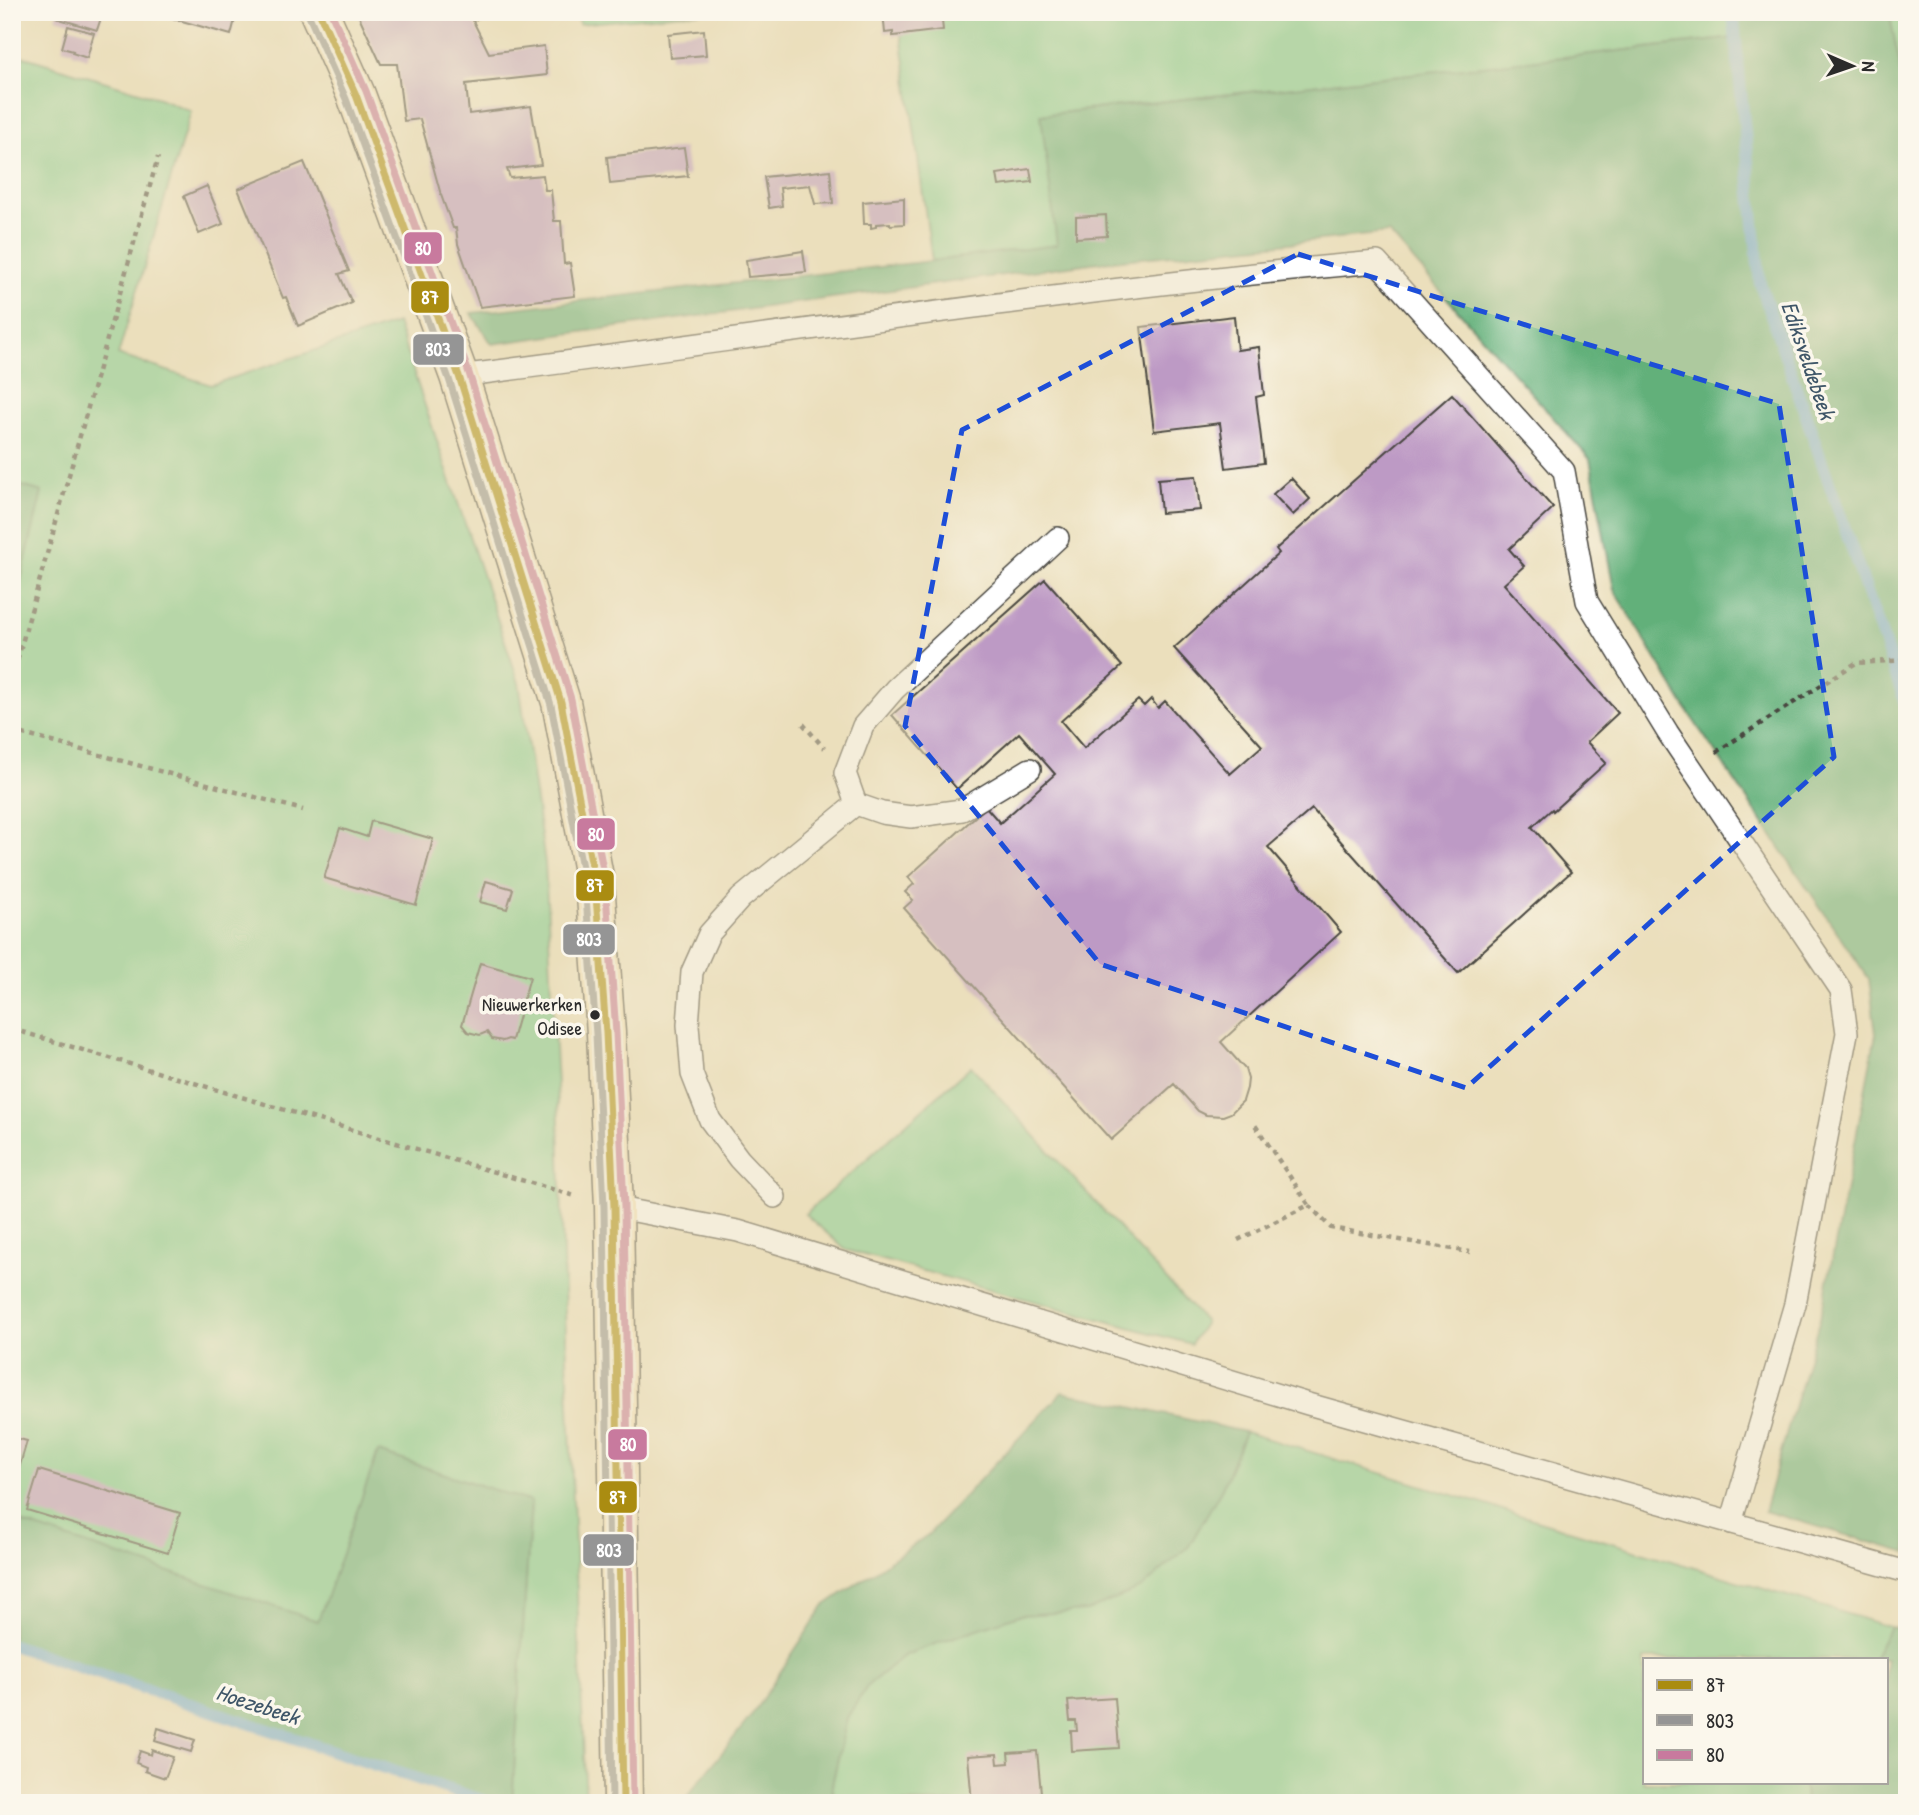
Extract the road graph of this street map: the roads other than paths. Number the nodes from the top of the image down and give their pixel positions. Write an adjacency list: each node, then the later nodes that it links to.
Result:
1 (319, 12): 2 (street)
2 (459, 376): 7 (street); 8 (lane)
3 (1058, 538): 5 (lane)
4 (1030, 769): 5 (lane)
5 (856, 804): 6 (lane)
6 (775, 1197)
7 (614, 1207): 8 (lane); 10 (street)
8 (1731, 1523): 9 (lane)
9 (1907, 1572)
10 (623, 1803)

